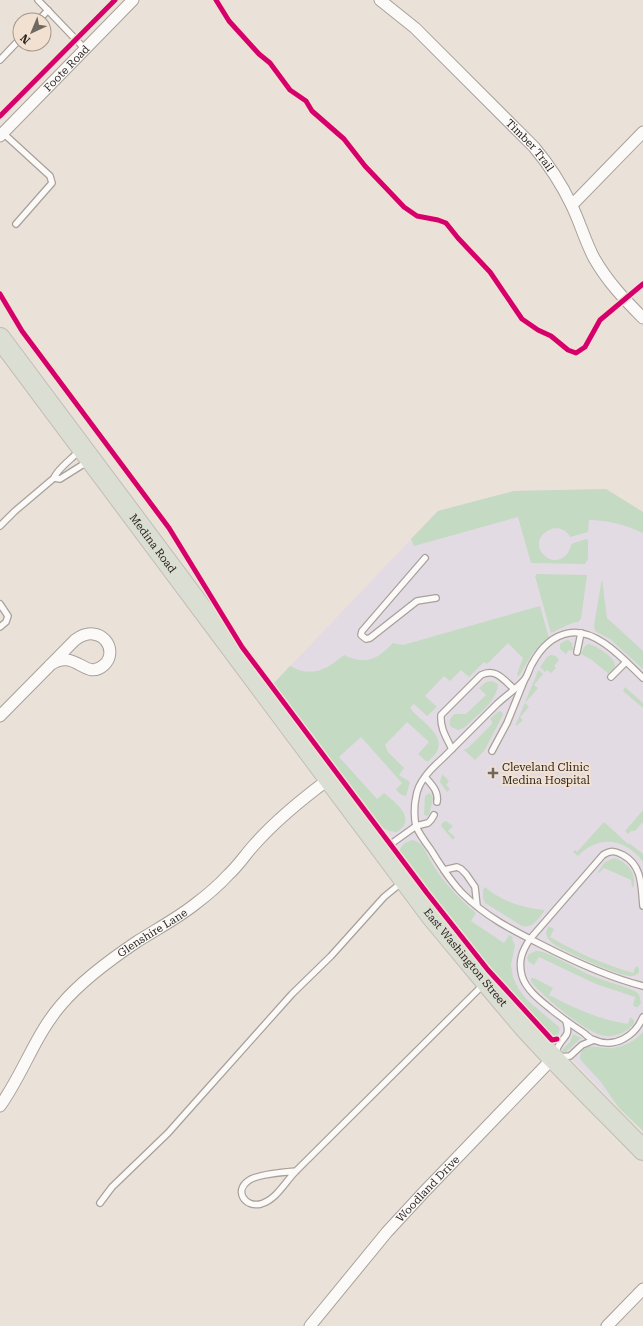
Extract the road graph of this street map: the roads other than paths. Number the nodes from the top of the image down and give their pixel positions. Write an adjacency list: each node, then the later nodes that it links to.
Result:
1 (38, 0): 4 (lane)
2 (133, 0): 6 (street, Foote Road)
3 (380, 0): 10 (street, Timber Trail)
4 (48, 10): 6 (lane)
5 (12, 47): 7 (lane)
6 (85, 49): 9 (street, Foote Road)
7 (0, 60)
8 (643, 132): 10 (street)
9 (1, 134): 11 (lane)
10 (572, 205): 12 (street, Timber Trail)
11 (16, 224)
12 (643, 318)
13 (0, 338): 14 (highway, Medina Road)
14 (86, 454): 15 (lane); 15 (lane); 30 (highway, Medina Road)
15 (54, 478): 16 (lane)
16 (0, 526)
17 (425, 558): 18 (lane)
18 (436, 598)
19 (0, 604): 20 (lane)
20 (0, 627)
21 (581, 633): 22 (lane); 23 (lane); 27 (lane)
22 (577, 652)
23 (626, 662): 25 (lane); 26 (lane)
24 (50, 665): 24 (street); 29 (street)
25 (611, 677)
26 (643, 678)
27 (525, 679): 28 (lane); 32 (lane)
28 (514, 689): 31 (lane); 31 (lane)
29 (0, 716)
30 (307, 749): 34 (highway, East Washington Street)
31 (452, 749): 33 (lane)
32 (492, 751)
33 (425, 777): 35 (lane); 37 (lane)
34 (329, 779): 38 (highway, East Washington Street); 50 (street, Glenshire Lane)
35 (437, 802)
36 (434, 815): 37 (lane)
37 (416, 826): 38 (lane); 39 (lane)
38 (382, 850): 40 (highway, East Washington Street)
39 (444, 870): 41 (lane); 41 (lane)
40 (404, 880): 44 (highway, East Washington Street); 53 (lane)
41 (477, 906): 43 (lane)
42 (643, 906): 43 (lane)
43 (530, 939): 45 (lane); 47 (lane)
44 (486, 982): 49 (highway, East Washington Street); 52 (lane)
45 (643, 986)
46 (643, 1017): 48 (lane)
47 (566, 1021): 48 (lane); 49 (lane)
48 (594, 1040): 49 (lane)
49 (553, 1058): 51 (highway, East Washington Street); 55 (street, Woodland Drive)
50 (0, 1106)
51 (643, 1150)
52 (296, 1171): 52 (lane)
53 (100, 1203)
54 (643, 1289): 56 (street)
55 (310, 1326)
56 (607, 1326)

